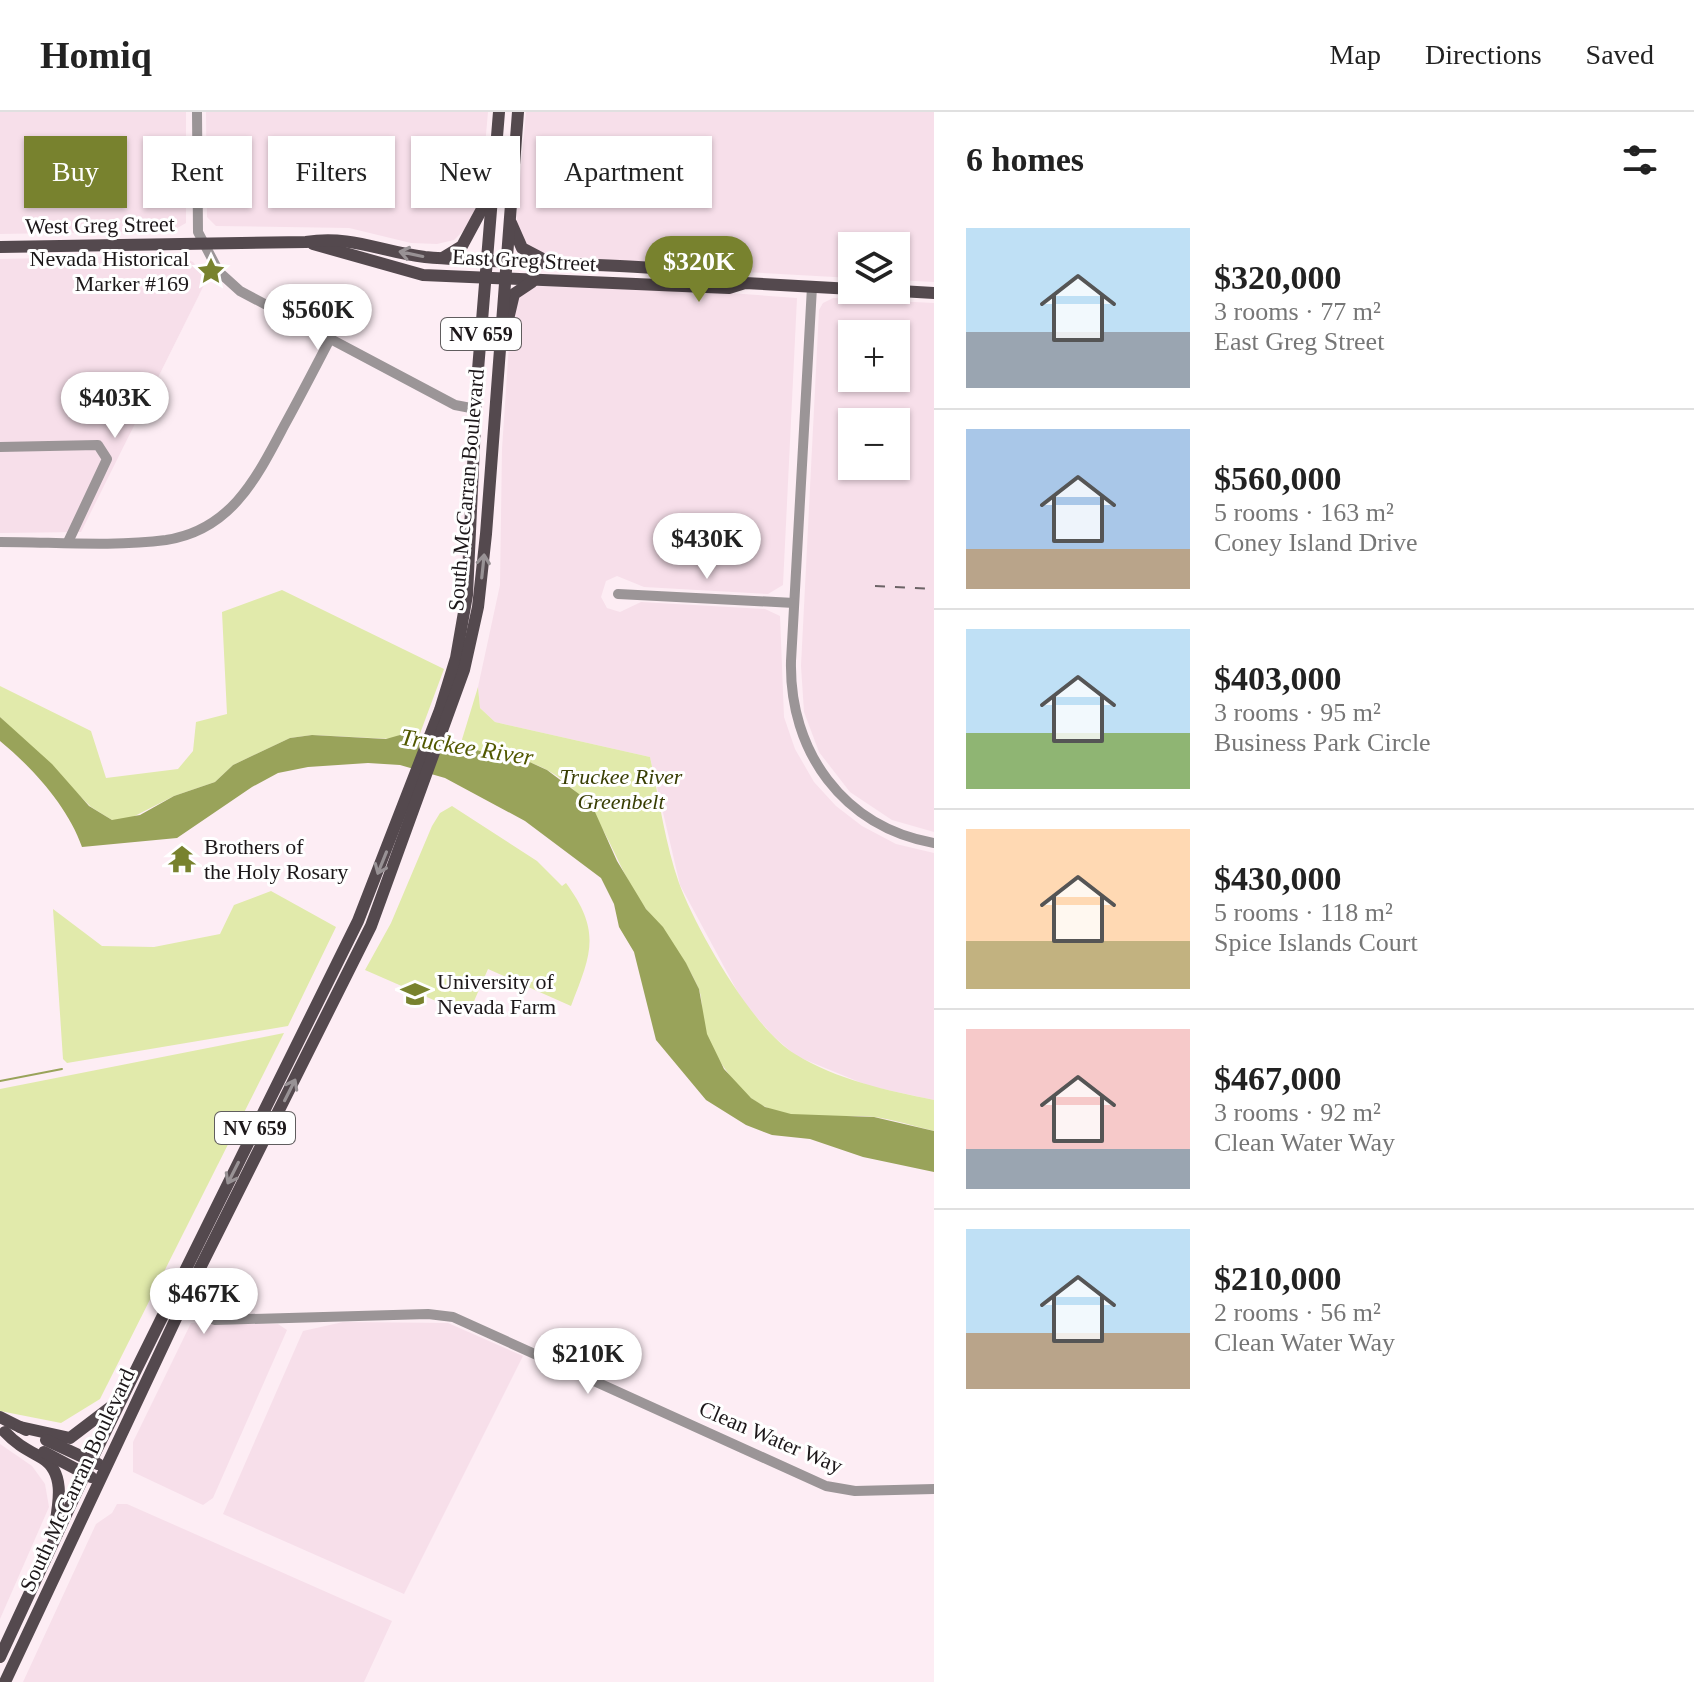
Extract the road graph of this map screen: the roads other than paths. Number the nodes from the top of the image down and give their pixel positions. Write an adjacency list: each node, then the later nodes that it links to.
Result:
1 (197, 112): 9 (street)
2 (499, 112): 4 (main road, South McCarran Boulevard / NV 659)
3 (518, 112): 7 (main road, South McCarran Boulevard / NV 659)
4 (497, 136)
5 (482, 208): 11 (main road)
6 (491, 208): 12 (main road, South McCarran Boulevard / NV 659)
7 (509, 210): 13 (main road, South McCarran Boulevard / NV 659); 14 (main road)
8 (306, 242): 9 (main road, East Greg Street); 11 (main road, East Greg Street, one-way to 8); 16 (main road, East Greg Street)
9 (201, 243): 10 (main road, West Greg Street); 25 (street)
10 (0, 247)
11 (443, 257): 12 (main road, East Greg Street)
12 (488, 259): 13 (main road, East Greg Street); 16 (main road, South McCarran Boulevard / NV 659)
13 (505, 260): 14 (main road, East Greg Street); 17 (main road, South McCarran Boulevard / NV 659)
14 (556, 262): 15 (main road, East Greg Street)
15 (702, 273): 19 (main road, East Greg Street); 20 (main road)
16 (486, 278): 17 (main road, East Greg Street); 27 (main road, South McCarran Boulevard / NV 659)
17 (503, 278): 18 (main road, East Greg Street); 26 (main road, South McCarran Boulevard / NV 659)
18 (555, 281): 20 (main road, East Greg Street); 26 (main road)
19 (745, 283): 20 (main road, East Greg Street); 21 (main road, East Greg Street)
20 (642, 284)
21 (812, 287): 22 (main road, East Greg Street); 32 (street)
22 (838, 288)
23 (910, 292): 24 (main road)
24 (934, 293)
25 (330, 339): 27 (street); 30 (street)
26 (494, 394): 33 (main road, South McCarran Boulevard / NV 659, one-way to 26)
27 (476, 409): 33 (main road, South McCarran Boulevard / NV 659)
28 (0, 447): 30 (street)
29 (0, 542): 30 (street)
30 (68, 542)
31 (618, 594): 32 (street)
32 (794, 603): 35 (street)
33 (441, 722): 34 (main road, South McCarran Boulevard / NV 659)
34 (415, 792): 36 (main road, South McCarran Boulevard / NV 659, one-way to 36); 37 (main road, South McCarran Boulevard / NV 659)
35 (934, 843)
36 (336, 965): 37 (main road); 41 (main road, South McCarran Boulevard / NV 659, one-way to 41)
37 (349, 971): 38 (main road, South McCarran Boulevard / NV 659, one-way to 37)
38 (195, 1278): 39 (main road, South McCarran Boulevard / NV 659); 40 (street)
39 (180, 1310): 40 (street, Clean Water Way); 46 (main road, South McCarran Boulevard / NV 659)
40 (232, 1318): 49 (street, Clean Water Way)
41 (124, 1395): 43 (main road); 45 (main road, South McCarran Boulevard / NV 659)
42 (0, 1417): 43 (main road)
43 (20, 1427): 45 (main road)
44 (2, 1431): 47 (main road); 50 (main road)
45 (91, 1461): 46 (main road); 47 (main road, South McCarran Boulevard / NV 659)
46 (105, 1466): 48 (main road, South McCarran Boulevard / NV 659)
47 (85, 1474): 48 (main road); 50 (main road, South McCarran Boulevard / NV 659)
48 (98, 1480): 52 (main road, South McCarran Boulevard / NV 659)
49 (934, 1489)
50 (52, 1545): 51 (main road, South McCarran Boulevard / NV 659)
51 (0, 1657)
52 (5, 1682)

